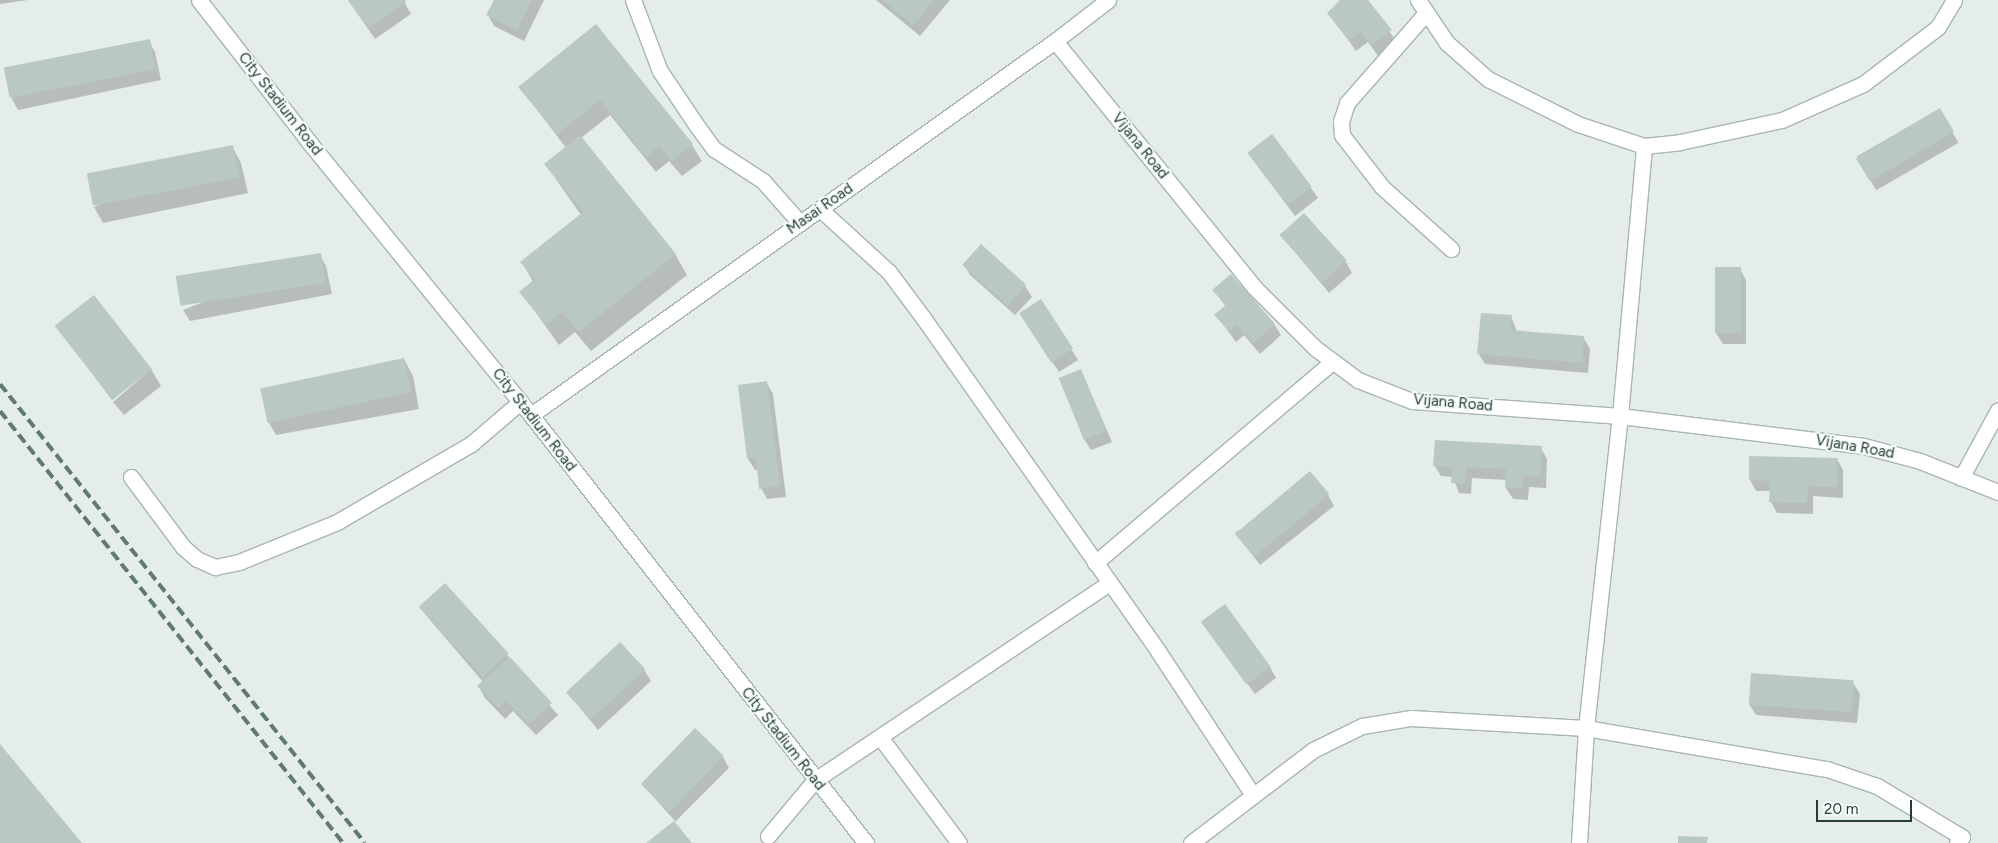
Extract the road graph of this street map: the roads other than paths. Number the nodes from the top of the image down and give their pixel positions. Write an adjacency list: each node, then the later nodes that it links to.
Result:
1 (199, 0): 13 (street, City Stadium Road)
2 (633, 0): 10 (street)
3 (1108, 0): 7 (street, Masai Road)
4 (1418, 0): 6 (street)
5 (1954, 0): 8 (street)
6 (1426, 14): 8 (street); 11 (street)
7 (1055, 41): 9 (street, Masai Road); 12 (street, Vijana Road)
8 (1644, 146): 16 (street)
9 (820, 209): 10 (street, Masai Road); 20 (street)
10 (800, 223): 15 (street, Masai Road)
11 (1451, 249)
12 (1333, 361): 16 (street, Vijana Road); 20 (street)
13 (520, 402): 15 (street, City Stadium Road); 17 (street)
14 (1998, 410): 18 (street)
15 (531, 416): 24 (street, City Stadium Road)
16 (1620, 416): 18 (street, Vijana Road); 22 (street)
17 (131, 477)
18 (1961, 478): 19 (street, Vijana Road)
19 (1998, 492)
20 (1095, 563): 21 (street)
21 (1109, 583): 23 (street); 25 (street)
22 (1586, 728): 25 (street); 30 (street); 31 (street)
23 (880, 737): 24 (street); 28 (street)
24 (816, 780): 26 (street); 27 (street, City Stadium Road)
25 (1254, 795): 29 (street)
26 (768, 836)
27 (866, 843)
28 (959, 843)
29 (1191, 843)
30 (1579, 843)
31 (1957, 843)

